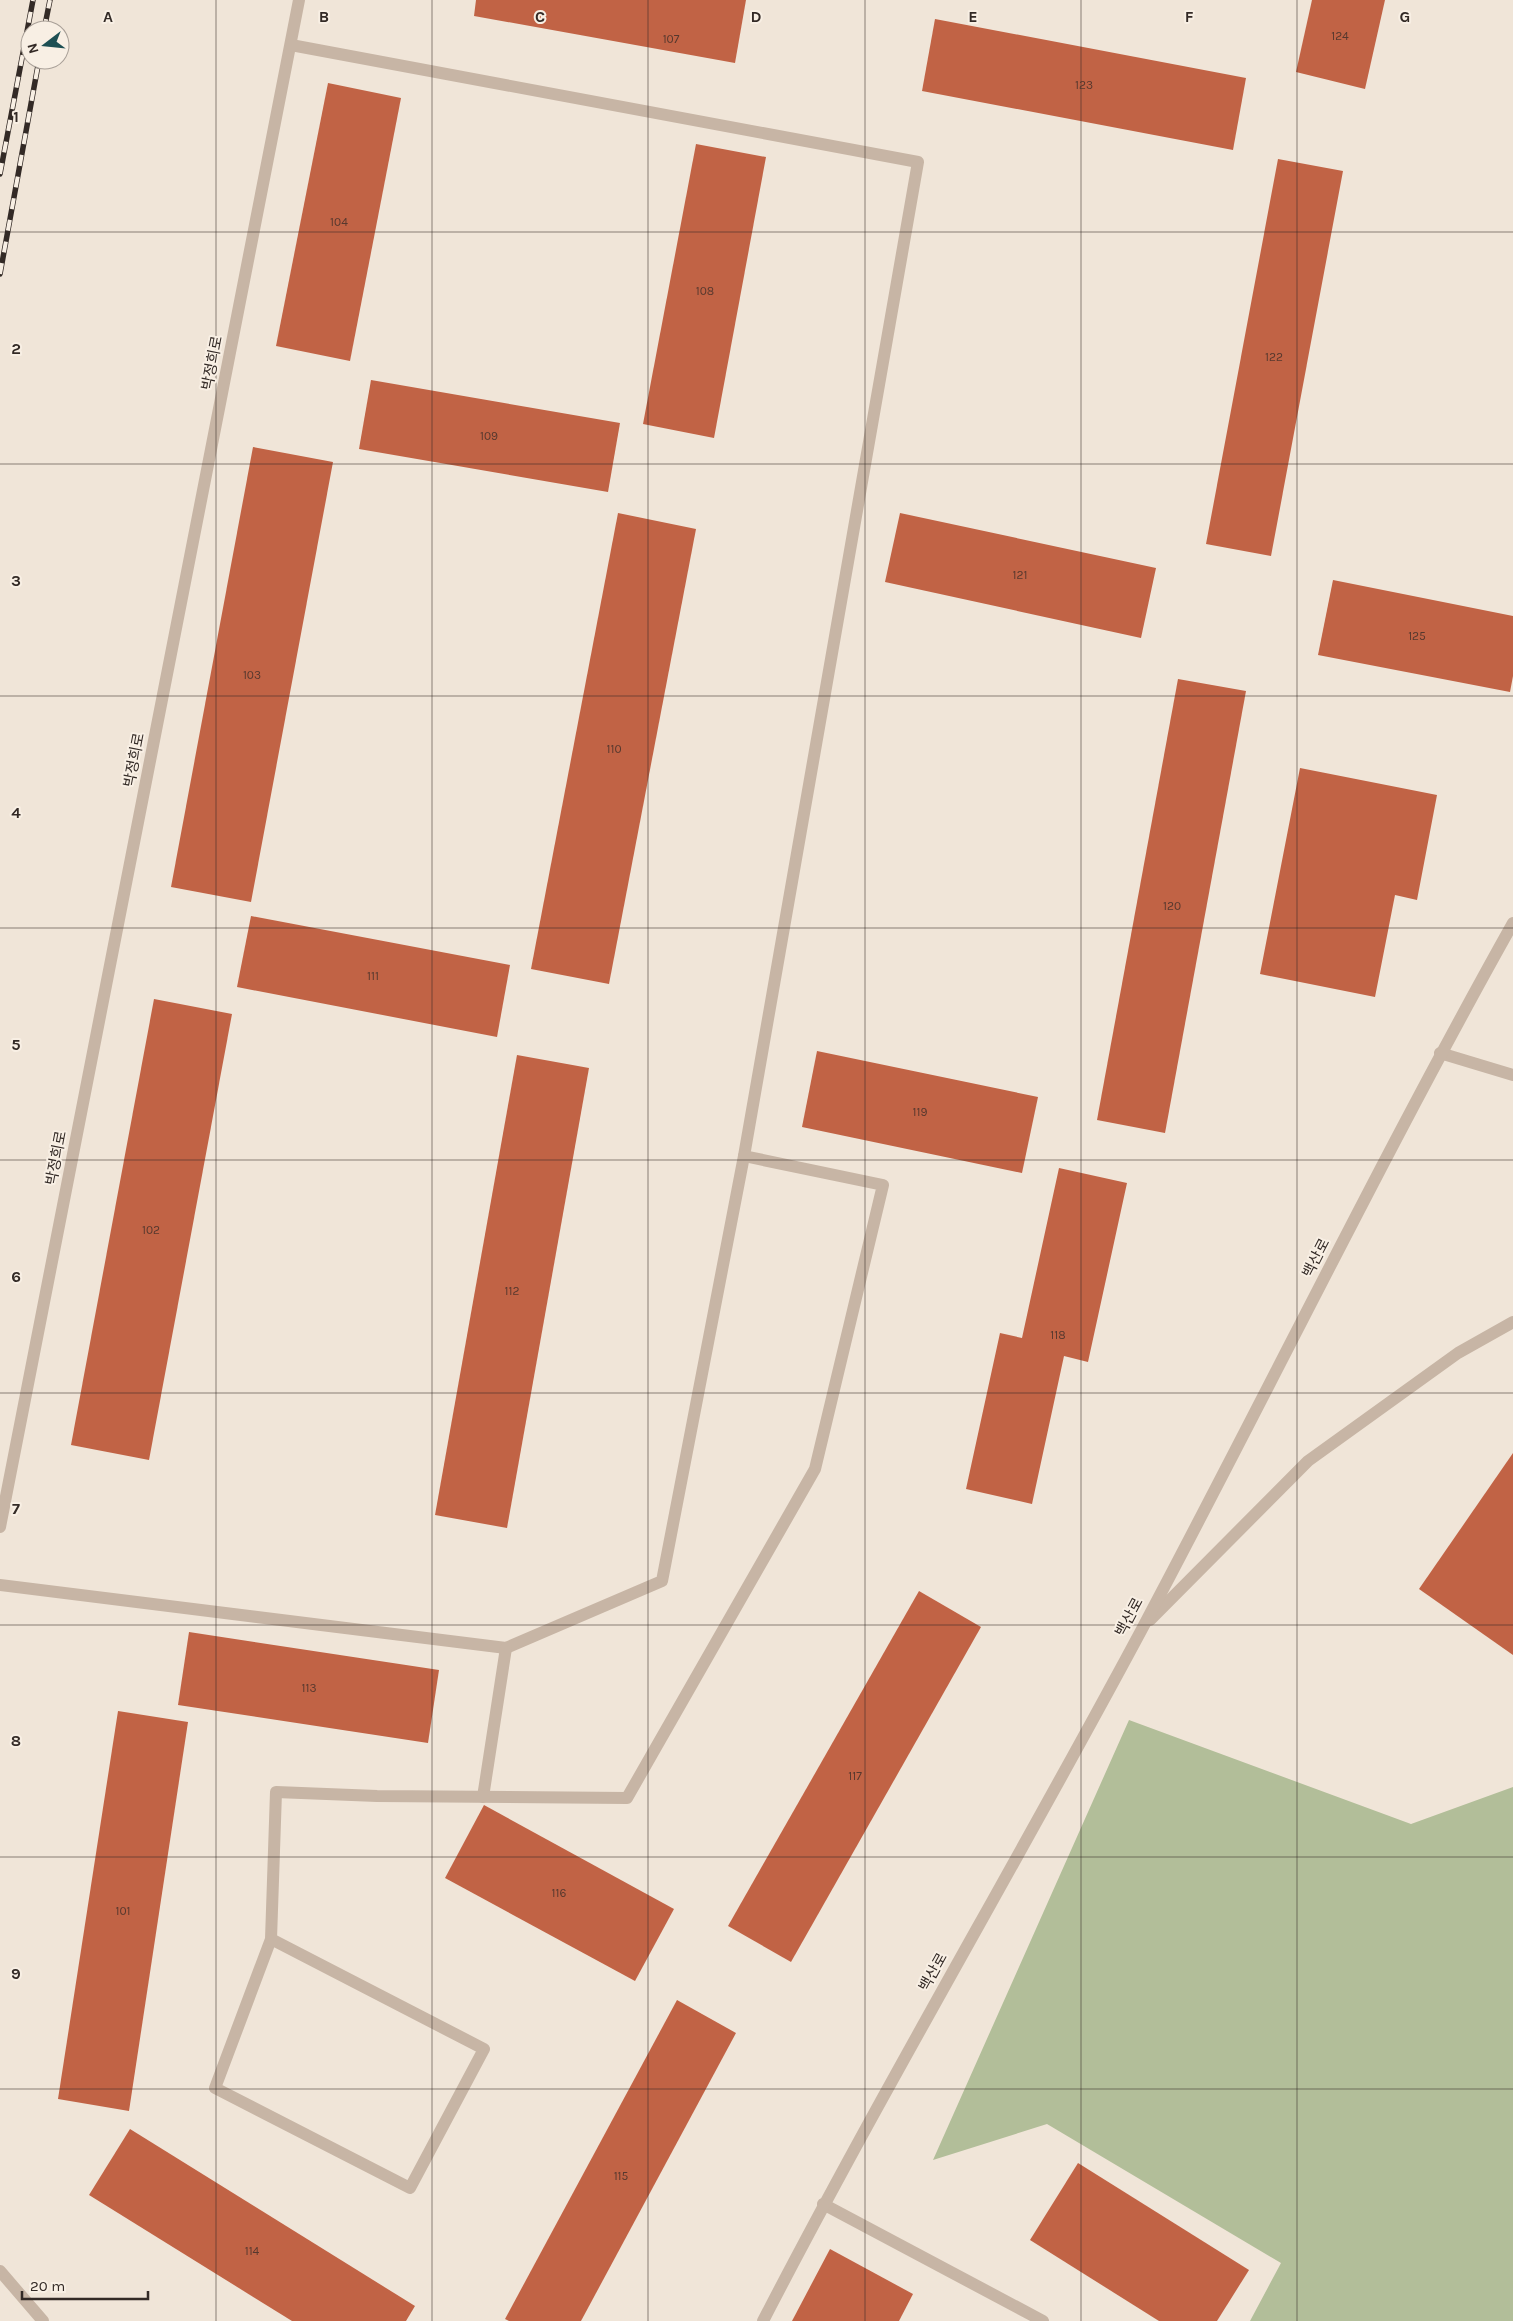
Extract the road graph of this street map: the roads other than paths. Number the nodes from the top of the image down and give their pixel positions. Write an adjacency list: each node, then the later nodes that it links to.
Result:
1 (299, 0): 2 (street, 박정희로)
2 (291, 45): 6 (street); 8 (street, 박정희로)
3 (1513, 923): 4 (street, 백산로)
4 (1440, 1053): 5 (street); 10 (street, 백산로)
5 (1513, 1075)
6 (744, 1156): 11 (street); 12 (street)
7 (1513, 1322): 10 (street)
8 (0, 1527)
9 (0, 1585): 11 (street)
10 (1142, 1629): 14 (street, 백산로)
11 (506, 1648): 12 (street)
12 (483, 1797): 13 (street)
13 (271, 1939): 13 (street)
14 (823, 2204): 17 (street, 백산로); 18 (street)
15 (0, 2271): 16 (street)
16 (43, 2321)
17 (762, 2321)
18 (1043, 2321)

